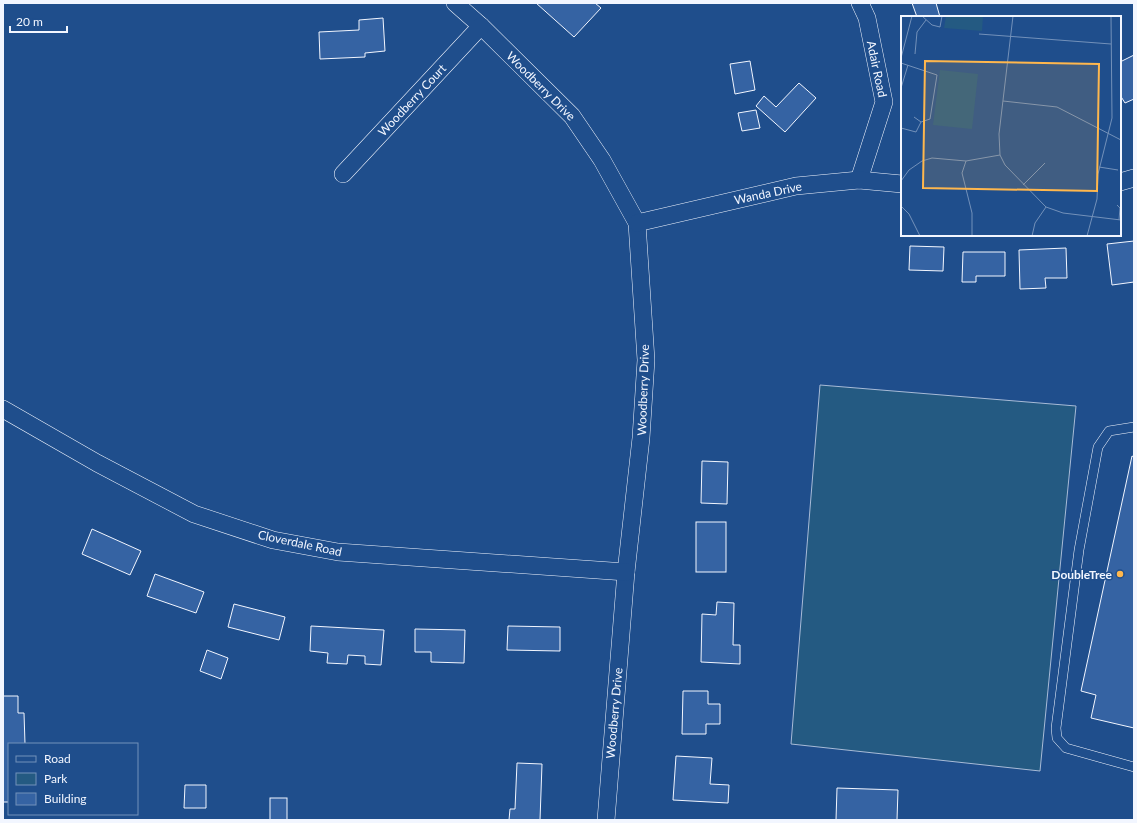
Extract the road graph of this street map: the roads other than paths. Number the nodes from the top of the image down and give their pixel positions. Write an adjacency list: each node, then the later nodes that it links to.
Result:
1 (455, 3): 3 (street, Woodberry Drive)
2 (860, 3): 6 (street, Adair Road)
3 (481, 26): 4 (street, Woodberry Court); 9 (street, Woodberry Drive)
4 (344, 174)
5 (1134, 178): 7 (street)
6 (859, 180): 8 (street, Wanda Drive); 9 (street, Wanda Drive)
7 (1121, 182)
8 (901, 184)
9 (637, 223): 12 (street, Woodberry Drive)
10 (3, 409): 12 (street, Cloverdale Road)
11 (1134, 427): 13 (lane)
12 (626, 572): 14 (street, Woodberry Drive)
13 (1134, 767)
14 (606, 820)

